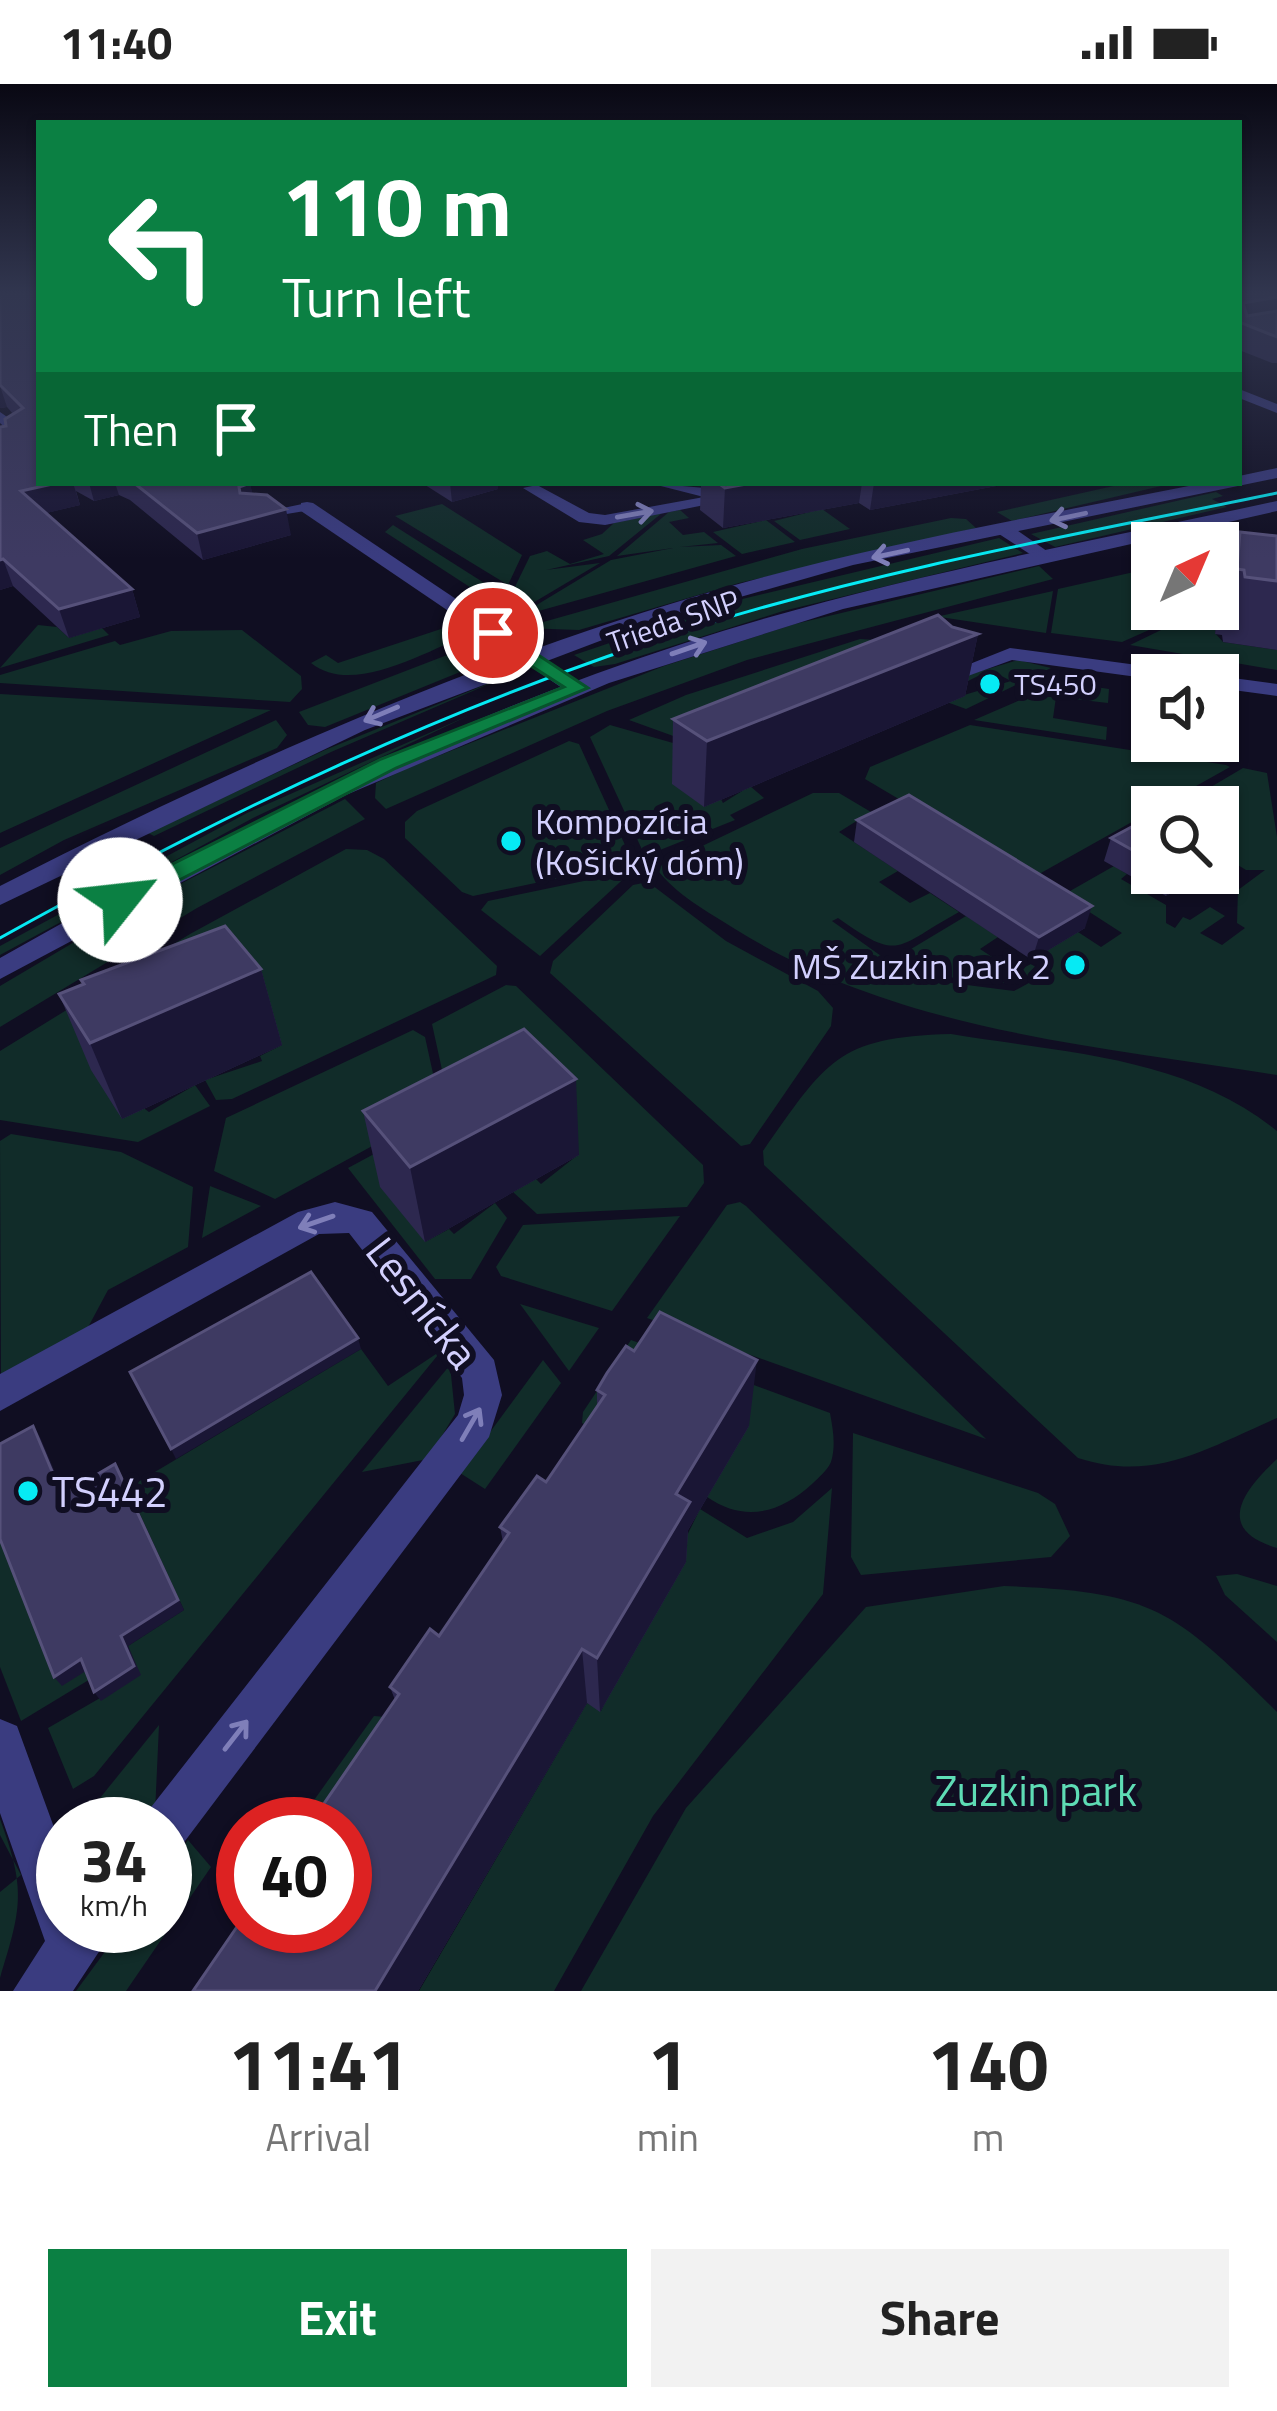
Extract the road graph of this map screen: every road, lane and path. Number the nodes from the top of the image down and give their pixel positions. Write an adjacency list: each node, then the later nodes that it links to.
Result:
1 (1242, 394): 2 (street)
2 (1277, 409)
3 (0, 416): 4 (street)
4 (0, 441)
5 (1277, 473): 6 (street)
6 (1242, 480)
7 (538, 486): 11 (street, one-way to 11)
8 (679, 486): 11 (street)
9 (776, 486): 11 (street)
10 (1214, 486): 15 (street, Trieda SNP, one-way to 15)
11 (746, 495)
12 (1277, 506): 16 (street, Trieda SNP)
13 (308, 507): 14 (lane); 17 (street)
14 (254, 515)
15 (1005, 530): 16 (street); 17 (street, Trieda SNP, one-way to 17)
16 (1046, 556): 21 (street, Trieda SNP, one-way to 16)
17 (529, 656): 21 (street); 23 (street, Trieda SNP, one-way to 23)
18 (1131, 670): 19 (street)
19 (943, 679)
20 (1239, 685): 22 (street)
21 (579, 688): 24 (street, Trieda SNP)
22 (1277, 690)
23 (0, 897)
24 (0, 970)
25 (0, 1394): 27 (street, Lesnícka, one-way to 25)
26 (0, 1743): 28 (street)
27 (189, 1797)
28 (36, 1852)

